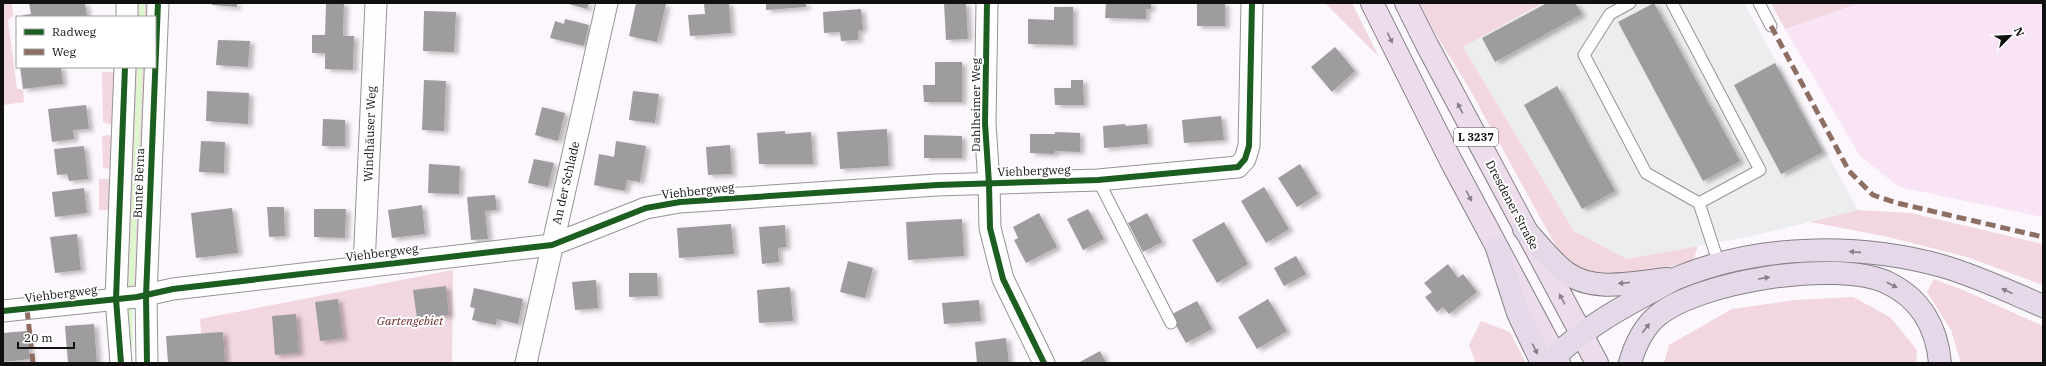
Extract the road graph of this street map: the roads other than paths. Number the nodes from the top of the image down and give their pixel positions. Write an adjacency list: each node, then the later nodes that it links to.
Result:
1 (127, 3): 12 (street)
2 (158, 3): 13 (street, Bunte Berna)
3 (376, 3): 24 (street, Windhäuser Weg)
4 (607, 3): 21 (street, An der Schlade)
5 (987, 3): 18 (street, Dahlheimer Weg)
6 (1252, 3): 17 (street, Viehbergweg)
7 (1372, 3): 22 (main road, L 3237, one-way to 22)
8 (1406, 3): 20 (main road, Dresdener Straße / L 3237, one-way to 8)
9 (1630, 3): 19 (lane)
10 (1672, 3): 19 (lane)
11 (1759, 3): 14 (lane)
12 (127, 16)
13 (156, 24)
14 (1771, 26)
15 (125, 68): 26 (street, Bunte Berna)
16 (152, 68): 26 (street, Bunte Berna)
17 (1098, 180): 18 (street, Viehbergweg); 29 (lane)
18 (989, 184): 21 (street, Viehbergweg); 35 (street, Dahlheimer Weg)
19 (1699, 203): 23 (lane)
20 (1524, 229): 25 (highway, one-way to 20); 30 (main road, Dresdener Straße / L 3237, one-way to 20)
21 (552, 245): 24 (street, Viehbergweg); 34 (street, An der Schlade)
22 (1497, 248): 31 (highway, one-way to 31)
23 (1719, 264): 25 (highway); 27 (highway, one-way to 23)
24 (364, 266): 26 (street, Viehbergweg)
25 (1677, 278): 30 (highway)
26 (130, 297): 28 (street, Viehbergweg); 32 (street, Bunte Berna); 33 (street, Bunte Berna)
27 (2043, 306)
28 (3, 311)
29 (1171, 323)
30 (1581, 333): 31 (highway); 36 (main road, Dresdener Straße / L 3237)
31 (1552, 361)
32 (121, 363)
33 (147, 363)
34 (526, 363)
35 (1044, 363)
36 (1597, 363)
37 (1630, 363): 38 (highway, one-way to 38)
38 (1940, 363)

